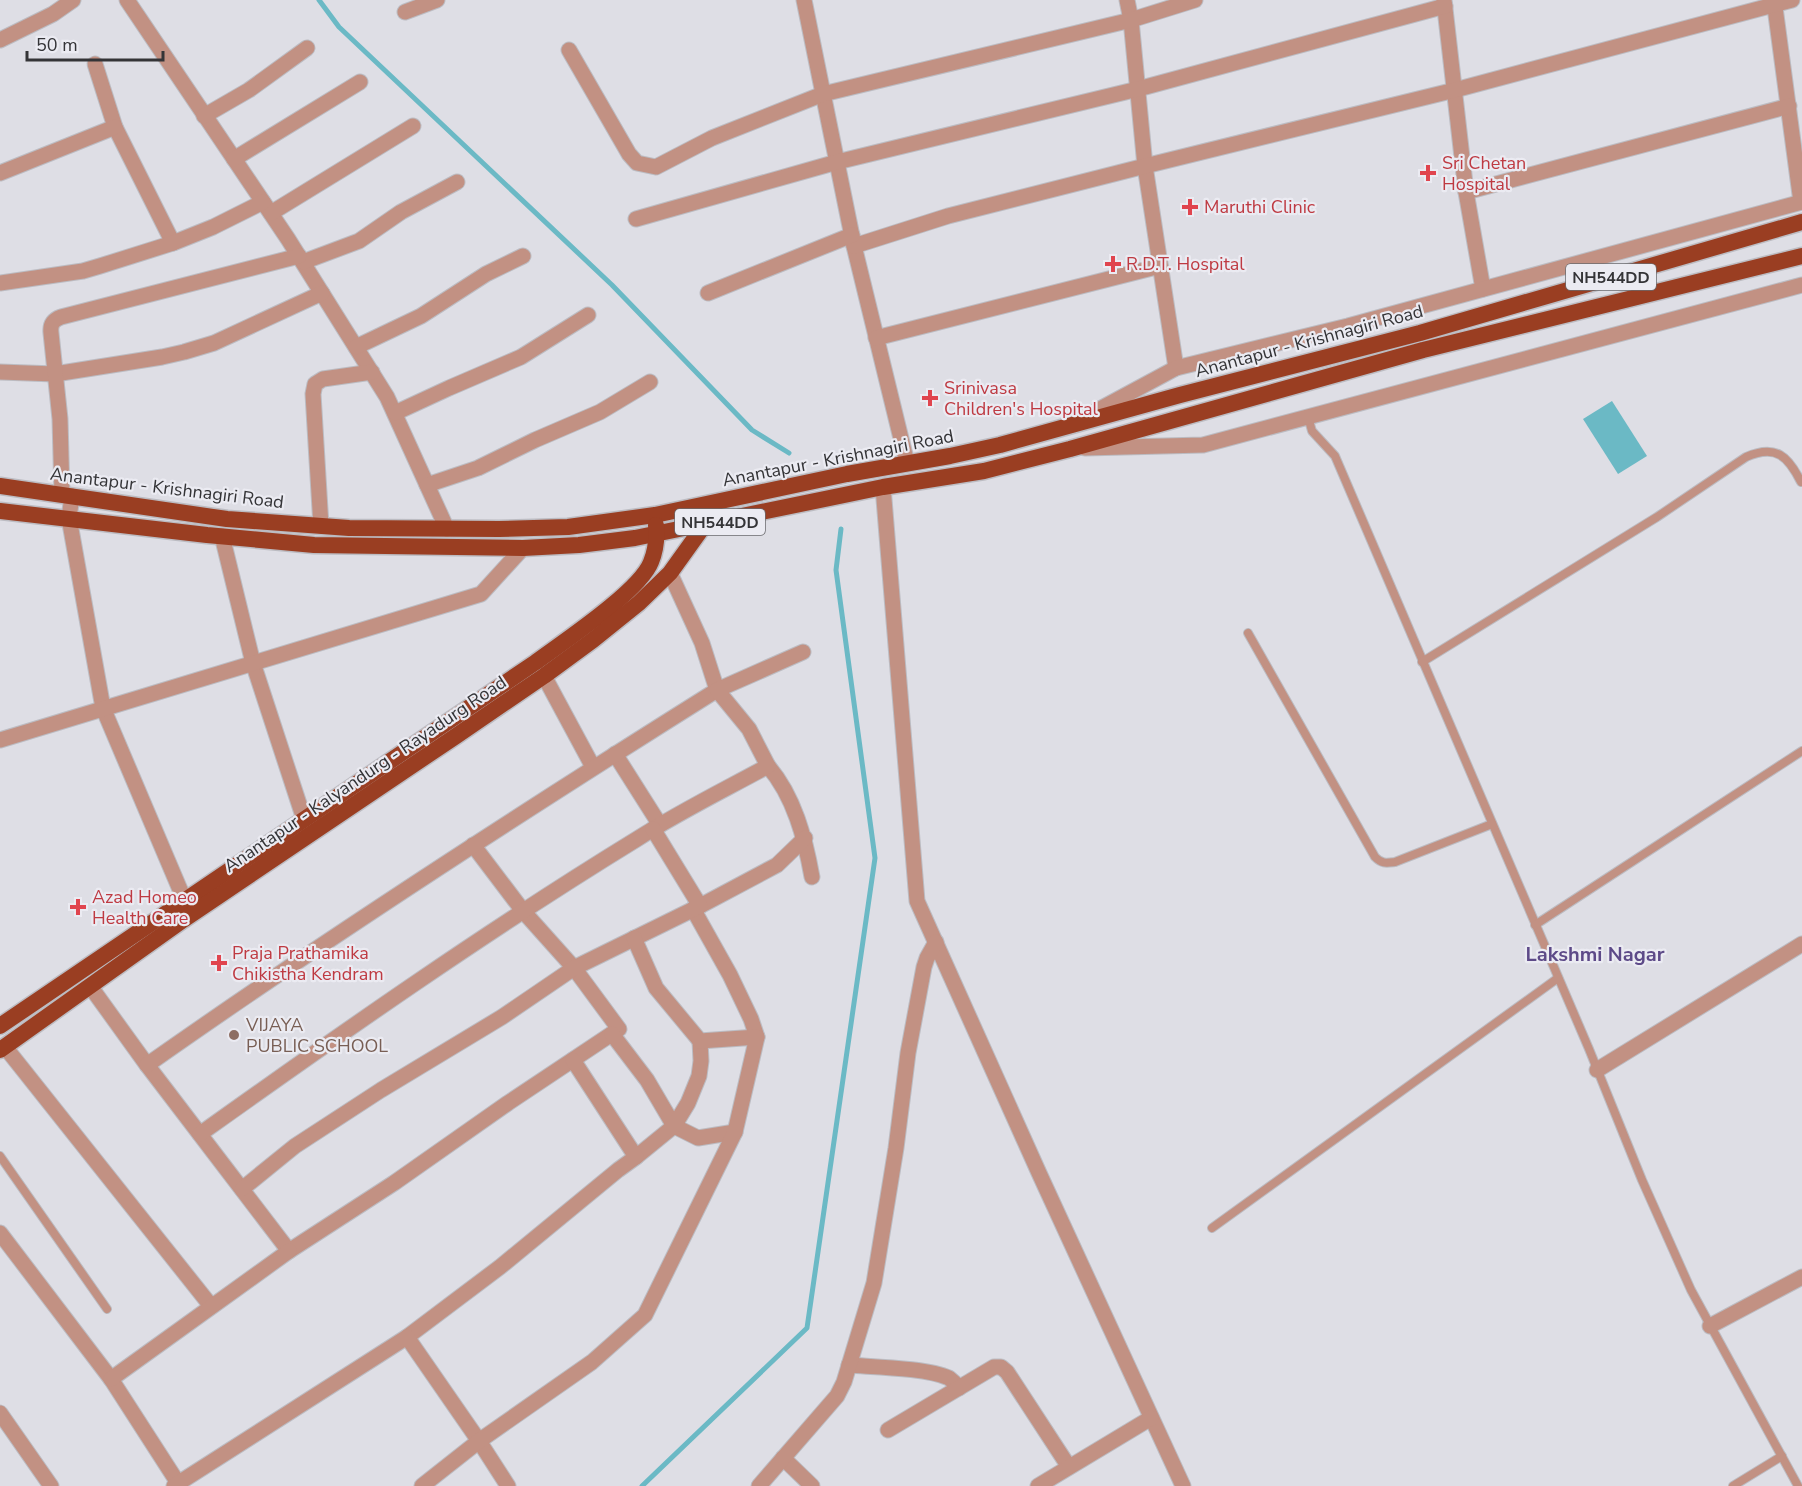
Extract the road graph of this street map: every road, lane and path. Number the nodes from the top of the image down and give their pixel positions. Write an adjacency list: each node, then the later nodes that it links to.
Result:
1 (73, 0): 12 (street)
2 (127, 0): 21 (street)
3 (436, 0): 10 (street)
4 (804, 0): 19 (street)
5 (1127, 0): 11 (street)
6 (1196, 0): 11 (street)
7 (1792, 0): 8 (street)
8 (1774, 2): 18 (street); 20 (street)
9 (1444, 3): 17 (street); 18 (street)
10 (405, 12)
11 (1131, 20): 17 (street); 19 (street)
12 (0, 40)
13 (307, 48): 21 (street)
14 (569, 50): 19 (street)
15 (95, 64): 23 (street)
16 (360, 82): 24 (street)
17 (1138, 89): 25 (street); 26 (street)
18 (1455, 90): 26 (street); 29 (street)
19 (823, 94): 25 (street)
20 (1789, 106): 29 (street); 30 (street)
21 (204, 116): 24 (street)
22 (413, 126): 31 (street)
23 (115, 127): 27 (street); 35 (street)
24 (234, 159): 31 (street)
25 (837, 162): 32 (street); 34 (street)
26 (1145, 166): 34 (street); 39 (street)
27 (0, 173)
28 (458, 182): 38 (street)
29 (1466, 192): 42 (street)
30 (1801, 202): 42 (street)
31 (267, 208): 35 (street); 38 (street)
32 (636, 219)
33 (1802, 222): 55 (highway, Anantapur - Krishnagiri Road / NH544DD)
34 (853, 241): 43 (street); 46 (street)
35 (173, 243): 40 (street)
36 (523, 256): 47 (street)
37 (1802, 256): 56 (highway, Anantapur - Krishnagiri Road / NH544DD)
38 (301, 259): 44 (street); 51 (street)
39 (1160, 266): 46 (street); 48 (street)
40 (0, 283)
41 (1802, 285): 54 (street)
42 (1483, 289): 48 (street)
43 (708, 292)
44 (322, 293): 47 (street); 51 (street)
45 (588, 315): 53 (street)
46 (876, 338): 57 (street)
47 (356, 346): 50 (street)
48 (1176, 368): 55 (street)
49 (0, 372): 51 (street)
50 (372, 372): 53 (street); 68 (street)
51 (55, 374): 62 (street)
52 (650, 382): 60 (street)
53 (395, 413): 60 (street)
54 (1308, 417): 56 (street); 76 (lane)
55 (1067, 427): 57 (highway, Anantapur - Krishnagiri Road / NH544DD)
56 (1070, 448): 61 (highway, Anantapur - Krishnagiri Road / NH544DD)
57 (907, 464): 63 (highway, Anantapur - Krishnagiri Road / NH544DD)
58 (1801, 482): 76 (lane)
59 (0, 486): 62 (highway, Anantapur - Krishnagiri Road / NH544DD)
60 (427, 486): 69 (street)
61 (883, 487): 67 (highway, Anantapur - Krishnagiri Road / NH544DD); 97 (street)
62 (67, 495): 66 (street); 68 (highway, Anantapur - Krishnagiri Road / NH544DD)
63 (723, 500): 65 (highway, Anantapur - Krishnagiri Road / NH544DD); 67 (highway, Anantapur - Kalyandurg - Rayadurg Road / NH544DD)
64 (0, 511): 66 (highway, Anantapur - Krishnagiri Road / NH544DD)
65 (655, 515): 69 (highway, Anantapur - Krishnagiri Road / NH544DD); 70 (highway, Anantapur - Kalyandurg - Rayadurg Road / NH544DD)
66 (69, 518): 71 (highway, Anantapur - Krishnagiri Road / NH544DD); 80 (street)
67 (705, 525): 70 (highway, Anantapur - Krishnagiri Road / NH544DD); 73 (highway, Anantapur - Kalyandurg - Rayadurg Road / NH544DD)
68 (321, 526): 69 (highway, Anantapur - Krishnagiri Road / NH544DD)
69 (447, 529)
70 (657, 534): 72 (highway, Anantapur - Krishnagiri Road / NH544DD); 86 (highway, Anantapur - Kalyandurg - Rayadurg Road / NH544DD)
71 (222, 536): 72 (highway, Anantapur - Krishnagiri Road / NH544DD); 77 (street)
72 (523, 548): 77 (street)
73 (670, 573): 78 (highway, Anantapur - Kalyandurg - Rayadurg Road / NH544DD); 79 (street)
74 (1248, 633): 87 (lane)
75 (803, 652): 79 (street)
76 (1422, 662): 87 (lane)
77 (253, 663): 80 (street); 86 (street)
78 (543, 676): 85 (street); 101 (highway, Anantapur - Kalyandurg - Rayadurg Road / NH544DD)
79 (717, 690): 83 (street); 84 (street)
80 (103, 708): 81 (street); 92 (street)
81 (0, 740)
82 (1802, 751): 95 (lane)
83 (615, 754): 85 (street); 88 (street)
84 (768, 766): 88 (street); 89 (street)
85 (593, 767): 90 (street)
86 (303, 819): 92 (highway, Anantapur - Kalyandurg - Rayadurg Road / NH544DD)
87 (1492, 824): 95 (lane)
88 (657, 827): 93 (street); 94 (street)
89 (805, 838): 91 (street); 93 (street)
90 (474, 845): 94 (street); 108 (street)
91 (812, 877)
92 (184, 899): 102 (highway, Anantapur - Kalyandurg - Rayadurg Road / NH544DD)
93 (696, 907): 96 (street); 104 (street)
94 (523, 911): 99 (street); 112 (street)
95 (1535, 925): 100 (lane)
96 (634, 938): 99 (street); 105 (street)
97 (936, 942): 124 (street); 128 (street)
98 (1802, 944): 109 (street)
99 (574, 968): 103 (street); 115 (street)
100 (1558, 978): 109 (lane); 116 (lane)
101 (90, 986): 106 (highway, Anantapur - Kalyandurg - Rayadurg Road / NH544DD); 108 (street)
102 (0, 1026)
103 (612, 1035): 107 (street); 110 (street)
104 (757, 1037): 105 (street); 111 (street)
105 (700, 1041): 110 (street)
106 (2, 1048): 120 (street)
107 (573, 1060): 114 (street); 118 (street)
108 (147, 1065): 112 (street)
109 (1597, 1070): 122 (lane)
110 (674, 1126): 111 (street); 114 (street)
111 (735, 1132): 130 (street)
112 (200, 1134): 115 (street)
113 (0, 1156): 121 (lane)
114 (636, 1157): 123 (street)
115 (242, 1189): 118 (street)
116 (1212, 1228)
117 (0, 1233): 125 (street)
118 (289, 1251): 120 (street)
119 (1802, 1277): 122 (street)
120 (211, 1306): 125 (street)
121 (107, 1309)
122 (1710, 1326): 131 (lane)
123 (406, 1337): 130 (street); 134 (street)
124 (849, 1365): 126 (street); 132 (street)
125 (111, 1379): 134 (street)
126 (959, 1388): 129 (street); 133 (street)
127 (0, 1413): 135 (street)
128 (1151, 1418): 133 (street); 141 (street)
129 (888, 1430)
130 (479, 1441): 136 (street); 137 (street)
131 (1782, 1456): 142 (lane); 143 (lane)
132 (783, 1458): 138 (street); 139 (street)
133 (1069, 1467): 140 (street)
134 (177, 1485)
135 (51, 1486)
136 (422, 1486)
137 (508, 1486)
138 (759, 1486)
139 (812, 1486)
140 (1038, 1486)
141 (1183, 1486)
142 (1734, 1486)
143 (1798, 1486)

